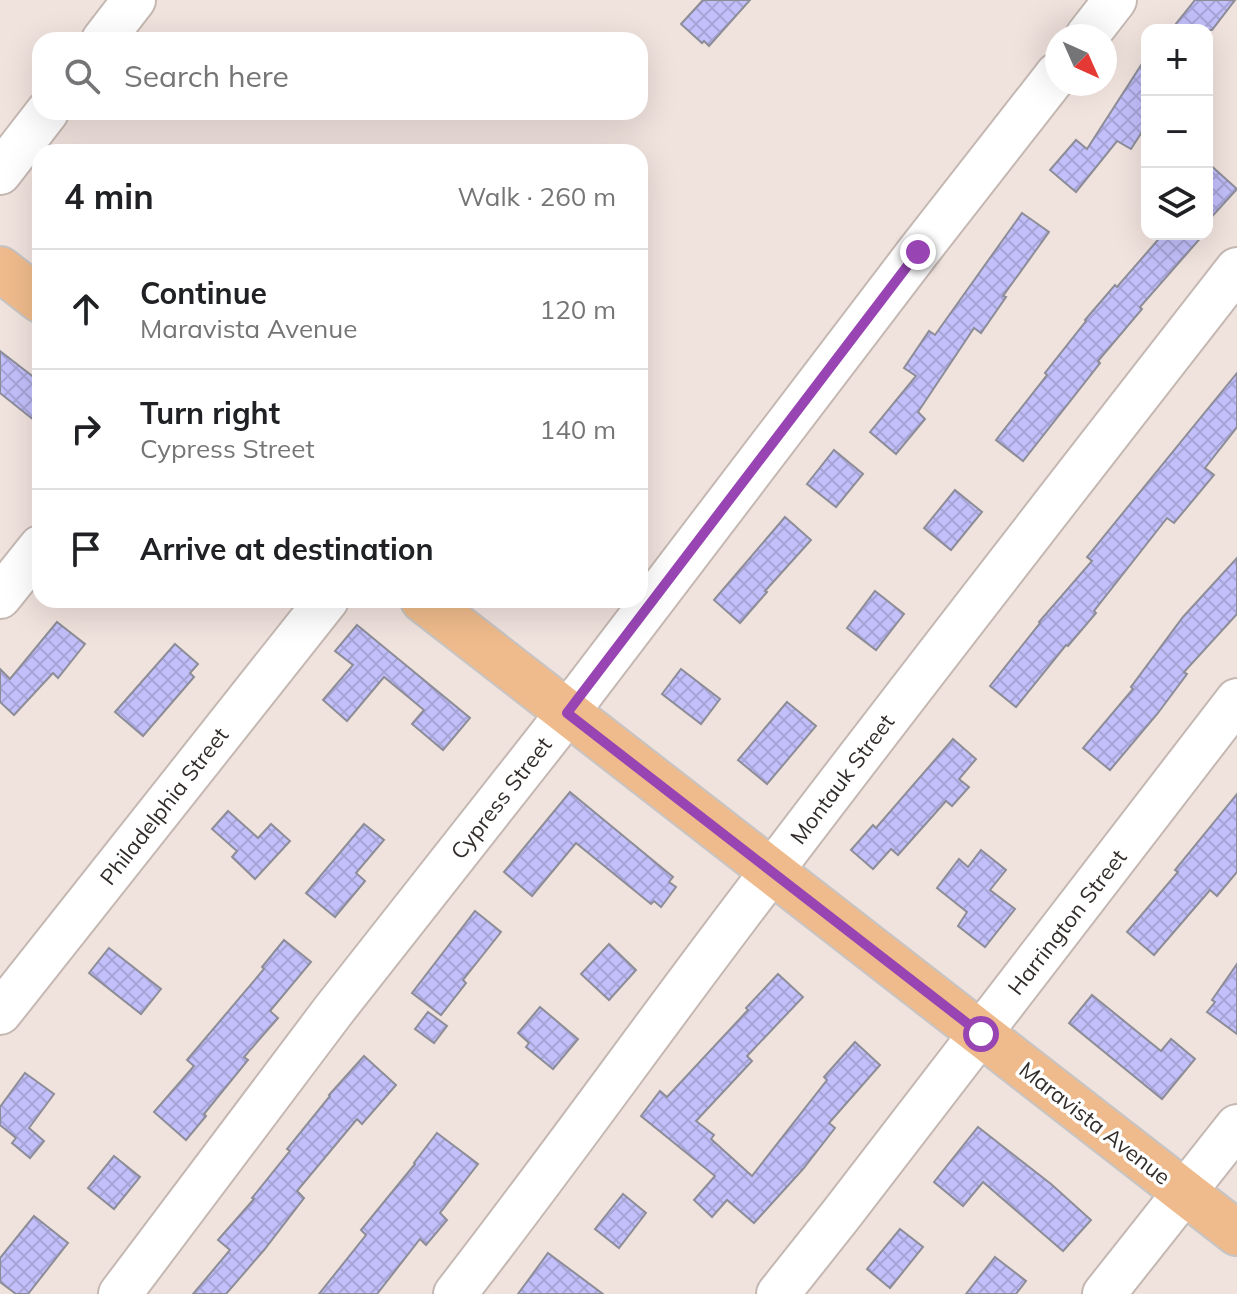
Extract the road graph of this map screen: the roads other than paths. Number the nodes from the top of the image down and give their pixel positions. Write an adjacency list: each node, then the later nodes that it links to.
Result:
1 (134, 0): 4 (street)
2 (1115, 0): 3 (street)
3 (1096, 24)
4 (109, 32)
5 (1045, 89): 13 (street, Cypress Street)
6 (41, 120): 7 (street)
7 (0, 173)
8 (0, 269): 10 (main road)
9 (1237, 269): 19 (street, Montauk Street)
10 (32, 294)
11 (32, 557): 12 (street)
12 (0, 597)
13 (648, 607)
14 (321, 608): 20 (street, Philadelphia Street)
15 (433, 608): 18 (main road, Maravista Avenue)
16 (647, 608): 18 (street, Cypress Street)
17 (1237, 700): 21 (street, Harrington Street)
18 (567, 713): 19 (main road, Maravista Avenue); 25 (street, Cypress Street)
19 (771, 871): 21 (main road, Maravista Avenue); 26 (street, Montauk Street)
20 (0, 1013)
21 (981, 1034): 23 (main road, Maravista Avenue); 27 (street, Harrington Street)
22 (1237, 1126): 23 (street)
23 (1185, 1193): 24 (main road, Maravista Avenue); 28 (street)
24 (1237, 1233)
25 (120, 1294)
26 (455, 1294)
27 (778, 1294)
28 (1104, 1294)

